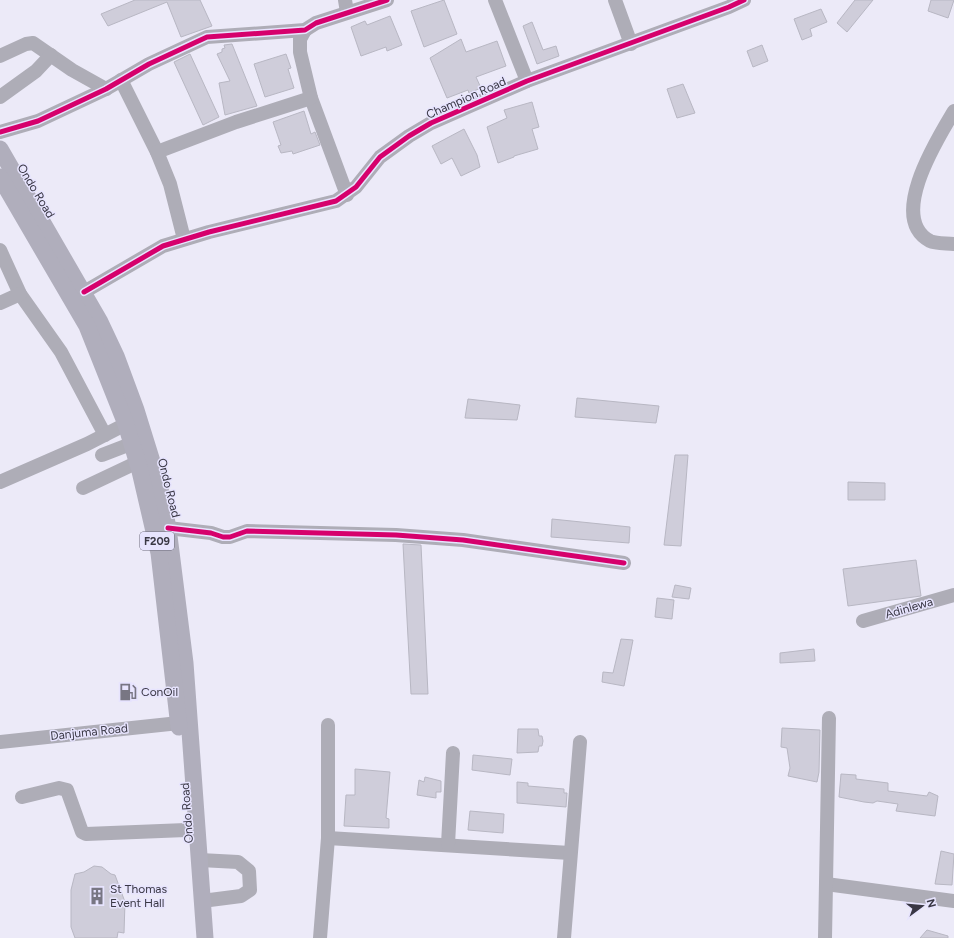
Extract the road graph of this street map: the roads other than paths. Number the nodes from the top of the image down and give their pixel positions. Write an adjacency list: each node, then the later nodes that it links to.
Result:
1 (387, 0): 5 (street)
2 (495, 0): 11 (street)
3 (615, 0): 7 (street)
4 (744, 0): 7 (street, Champion Road)
5 (346, 6): 6 (street)
6 (305, 30): 10 (street); 14 (street)
7 (630, 44): 11 (street, Champion Road)
8 (51, 54): 9 (street); 12 (street); 13 (street)
9 (0, 56)
10 (121, 80): 12 (street); 18 (street)
11 (527, 81): 20 (street, Champion Road)
12 (106, 89): 16 (street)
13 (0, 96)
14 (311, 98): 18 (street); 20 (street)
15 (954, 111): 22 (street)
16 (0, 132)
17 (0, 149): 24 (main road, Ondo Road / F209)
18 (157, 152): 21 (street)
19 (0, 177): 27 (main road, Ondo Road / F209)
20 (347, 195): 21 (street, Champion Road)
21 (184, 239): 24 (street, Champion Road)
22 (954, 244)
23 (0, 250): 25 (street)
24 (84, 292): 29 (main road, Ondo Road / F209)
25 (20, 294): 26 (street); 28 (street)
26 (0, 303)
27 (126, 424): 28 (street); 29 (main road, Ondo Road / F209)
28 (105, 435): 32 (street)
29 (138, 441): 30 (street); 31 (main road, Ondo Road / F209); 34 (main road, Ondo Road / F209)
30 (102, 455)
31 (138, 462): 33 (street); 38 (main road, Ondo Road / F209)
32 (0, 482)
33 (83, 488)
34 (168, 528): 35 (street); 38 (main road, Ondo Road / F209)
35 (624, 563)
36 (954, 595): 37 (street, Adinlewa)
37 (863, 621)
38 (178, 664): 40 (main road, Ondo Road / F209); 50 (main road, Ondo Road / F209)
39 (829, 718): 51 (street)
40 (179, 723): 42 (street, Danjuma Road); 46 (main road, Ondo Road / F209)
41 (328, 725): 47 (street)
42 (0, 742)
43 (580, 742): 49 (street)
44 (453, 753): 48 (street)
45 (22, 797): 46 (street)
46 (186, 830): 54 (main road, Ondo Road / F209)
47 (328, 838): 48 (street); 55 (street)
48 (448, 844): 49 (street)
49 (570, 853): 56 (street)
50 (200, 860): 52 (main road, Ondo Road / F209); 52 (street)
51 (826, 884): 53 (street); 57 (street)
52 (202, 901): 54 (main road, Ondo Road / F209)
53 (954, 901)
54 (206, 936)
55 (320, 938)
56 (564, 938)
57 (825, 938)

